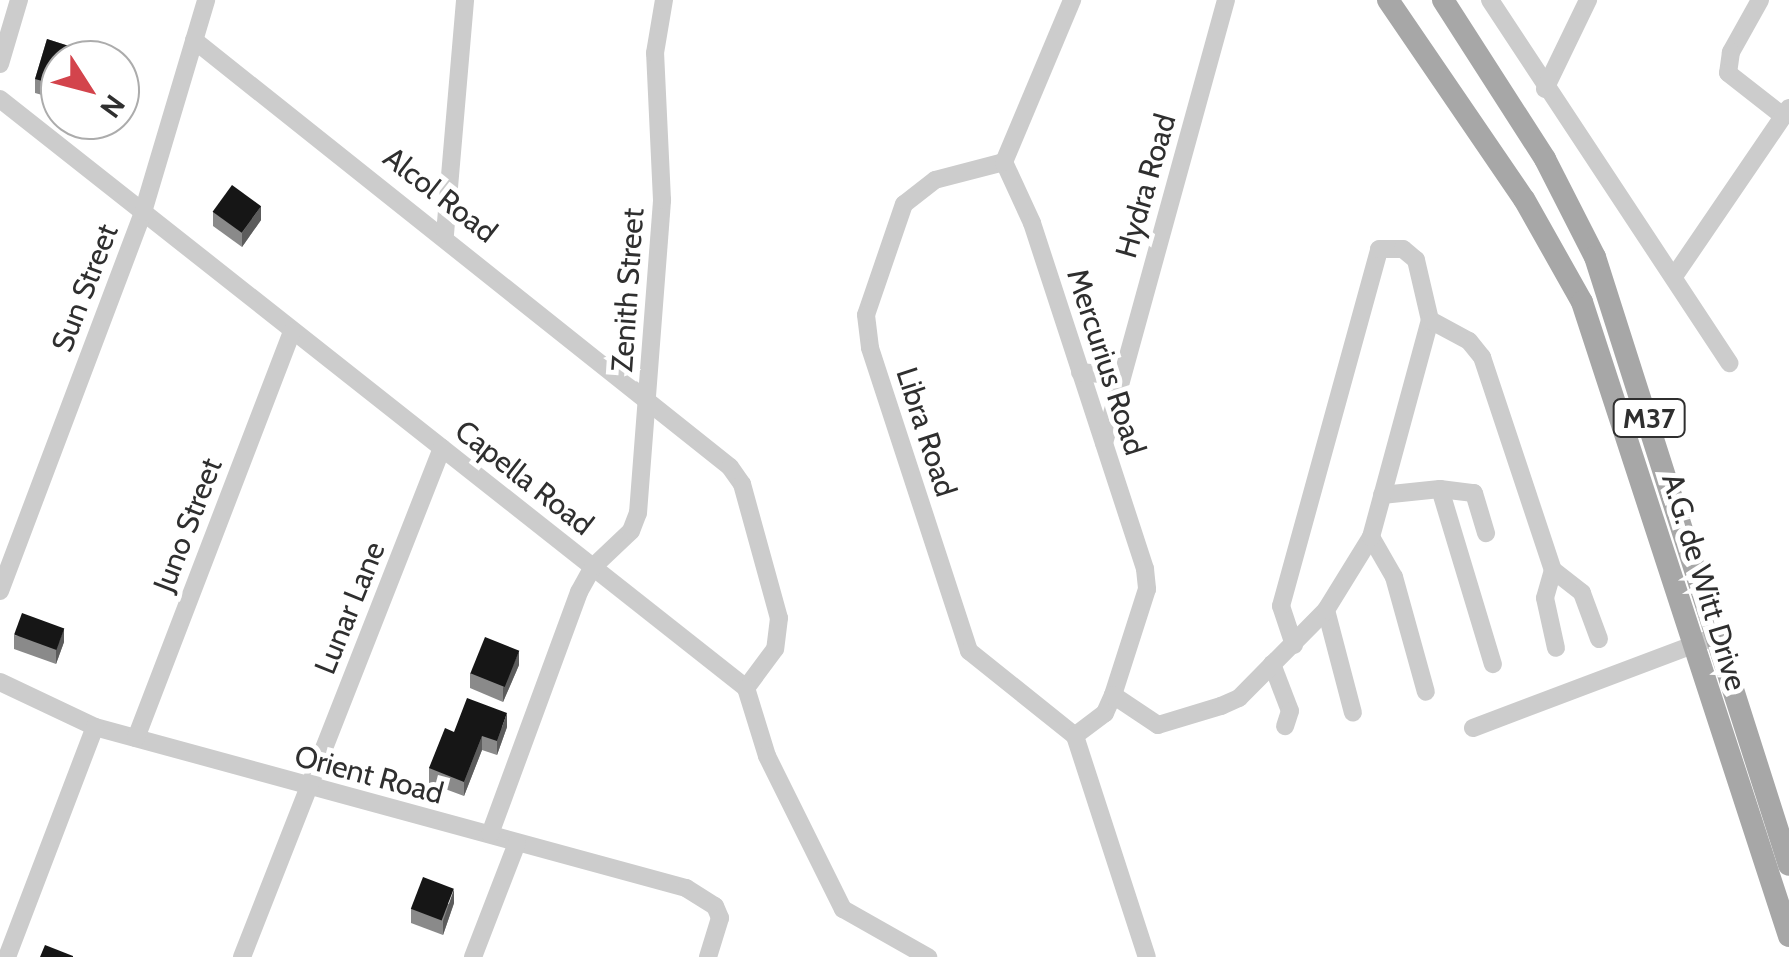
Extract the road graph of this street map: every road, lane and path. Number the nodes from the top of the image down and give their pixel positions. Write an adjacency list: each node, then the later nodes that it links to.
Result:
1 (20, 0): 15 (street)
2 (206, 0): 14 (street, Sun Street)
3 (465, 0): 21 (street)
4 (664, 0): 30 (street, Zenith Street)
5 (1072, 0): 19 (street)
6 (1226, 0): 27 (street, Hydra Road)
7 (1376, 0): 13 (main road)
8 (1388, 0): 13 (main road, A.G. de Witt Drive / M37)
9 (1443, 0): 28 (main road, A.G. de Witt Drive / M37)
10 (1490, 0): 16 (street)
11 (1588, 0): 16 (street)
12 (1760, 0): 18 (street)
13 (1407, 30): 29 (main road, A.G. de Witt Drive / M37)
14 (194, 40): 20 (street, Sun Street); 21 (street, Alcol Road)
15 (0, 64)
16 (1544, 88): 22 (street)
17 (0, 100): 20 (street, Capella Road)
18 (1786, 112): 22 (street)
19 (1004, 162): 26 (street, Mercurius Road); 58 (street, Libra Road)
20 (143, 212): 24 (street, Capella Road); 41 (street, Sun Street)
21 (445, 234): 30 (street, Alcol Road)
22 (1675, 275): 25 (street)
23 (1430, 320): 36 (street); 40 (street); 45 (street)
24 (292, 332): 33 (street, Capella Road); 59 (street, Juno Street)
25 (1729, 363)
26 (1080, 372): 27 (street); 32 (street, Mercurius Road)
27 (1121, 376): 32 (street, Hydra Road)
28 (1637, 382): 29 (main road); 31 (main road, A.G. de Witt Drive / M37)
29 (1614, 392): 34 (main road, A.G. de Witt Drive / M37)
30 (649, 397): 39 (street, Zenith Street); 51 (street, Alcol Road)
31 (1656, 442): 34 (main road); 43 (main road, A.G. de Witt Drive / M37)
32 (1104, 444): 53 (street, Mercurius Road)
33 (442, 448): 39 (street, Capella Road); 60 (street, Lunar Lane)
34 (1633, 450): 46 (main road, A.G. de Witt Drive / M37)
35 (1440, 489): 36 (street); 37 (street); 49 (street)
36 (1382, 496): 38 (street)
37 (1486, 533)
38 (1371, 537): 42 (street); 52 (street)
39 (593, 567): 51 (street, Capella Road); 61 (street)
40 (1553, 570): 44 (street); 47 (street)
41 (0, 591)
42 (1326, 610): 45 (street); 54 (street)
43 (1713, 637): 46 (street); 63 (main road, A.G. de Witt Drive / M37)
44 (1599, 639)
45 (1294, 645): 48 (street)
46 (1690, 646): 57 (street); 64 (main road, A.G. de Witt Drive / M37)
47 (1556, 648)
48 (1272, 664): 53 (street); 55 (street)
49 (1492, 664)
50 (0, 682): 56 (street, Orient Road)
51 (746, 688): 69 (street)
52 (1426, 692)
53 (1113, 694): 58 (street, Mercurius Road)
54 (1353, 714)
55 (1284, 726)
56 (96, 727): 59 (street, Orient Road); 65 (street)
57 (1473, 728)
58 (1075, 736): 70 (street)
59 (136, 738): 60 (street, Orient Road)
60 (308, 788): 61 (street, Orient Road); 66 (street, Lunar Lane)
61 (490, 834): 62 (street, Orient Road)
62 (517, 843): 67 (street); 68 (street, Orient Road)
63 (1789, 865)
64 (1787, 924)
65 (7, 957)
66 (242, 957)
67 (473, 957)
68 (708, 957)
69 (928, 957)
70 (1147, 957)

